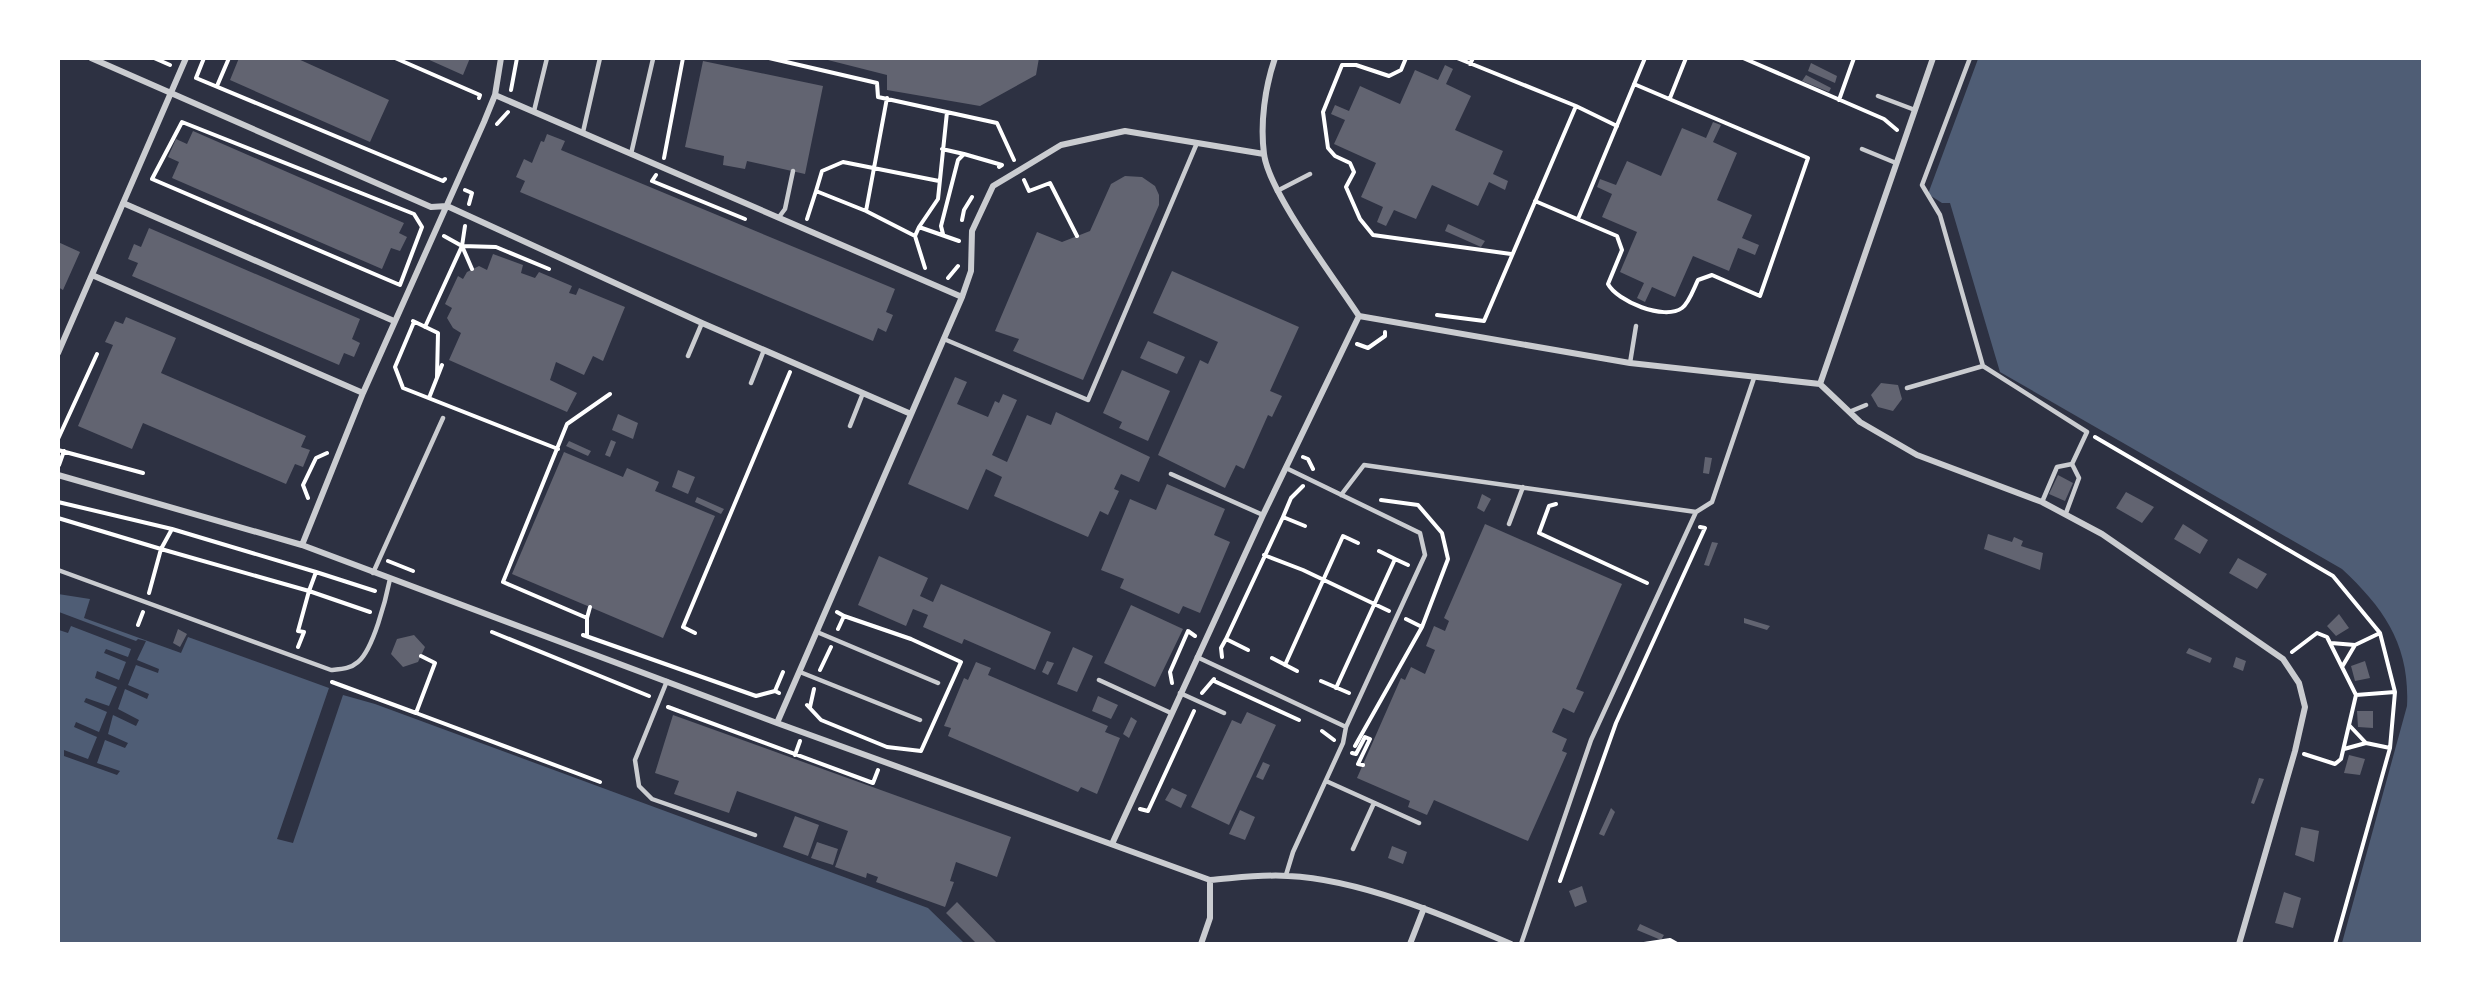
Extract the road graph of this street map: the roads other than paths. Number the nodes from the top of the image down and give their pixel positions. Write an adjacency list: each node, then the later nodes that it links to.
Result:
1 (91, 58): 10 (street)
2 (186, 58): 10 (street)
3 (501, 58): 11 (street)
4 (547, 58): 14 (lane)
5 (600, 58): 15 (lane)
6 (1275, 58): 19 (street)
7 (1933, 58): 13 (street)
8 (1970, 58): 38 (lane)
9 (653, 59): 18 (lane)
10 (171, 93): 24 (street); 25 (street)
11 (495, 95): 14 (street); 25 (street)
12 (1878, 96): 13 (lane)
13 (1915, 110): 20 (street)
14 (534, 111): 15 (street)
15 (583, 132): 18 (street)
16 (1197, 143): 19 (street); 28 (street); 33 (lane)
17 (1862, 149): 20 (lane)
18 (632, 154): 26 (street)
19 (1264, 154): 23 (street)
20 (1896, 163): 41 (street)
21 (793, 171): 26 (lane)
22 (1310, 174): 23 (lane)
23 (1277, 191): 29 (street)
24 (123, 203): 27 (street); 30 (street)
25 (447, 206): 30 (street); 31 (street)
26 (779, 217): 28 (street)
27 (92, 275): 35 (street); 43 (street)
28 (962, 297): 33 (street)
29 (1359, 316): 37 (street); 51 (street)
30 (394, 321): 43 (street)
31 (702, 323): 34 (street); 36 (lane)
32 (1635, 326): 37 (lane)
33 (944, 339): 47 (street)
34 (764, 350): 40 (lane); 44 (street)
35 (58, 353)
36 (688, 356)
37 (1630, 363): 39 (street)
38 (1983, 366): 42 (lane); 50 (lane)
39 (1754, 378): 41 (street); 57 (lane)
40 (751, 382)
41 (1820, 384): 46 (street)
42 (1907, 388)
43 (363, 393): 61 (street)
44 (863, 393): 47 (street); 49 (lane)
45 (1866, 405): 46 (lane)
46 (1847, 413): 56 (street)
47 (911, 414): 65 (street)
48 (443, 418): 63 (lane)
49 (850, 426)
50 (2072, 464): 56 (lane); 58 (lane)
51 (1286, 468): 55 (lane); 59 (street)
52 (1171, 474): 59 (lane)
53 (58, 476): 61 (street)
54 (1523, 487): 55 (lane); 57 (lane); 60 (lane)
55 (1341, 495): 76 (lane)
56 (2042, 502): 58 (street)
57 (1696, 512): 89 (lane)
58 (2066, 513): 90 (street)
59 (1263, 515): 66 (street)
60 (1509, 524)
61 (302, 545): 63 (street)
62 (58, 570): 64 (lane)
63 (373, 573): 64 (street)
64 (390, 579): 69 (street)
65 (817, 632): 67 (street); 70 (lane)
66 (1197, 657): 71 (street); 76 (lane)
67 (800, 672): 74 (lane); 75 (street)
68 (1099, 680): 72 (lane)
69 (667, 681): 75 (street); 80 (lane)
70 (938, 683)
71 (1180, 693): 72 (street); 73 (lane)
72 (1172, 713): 81 (street)
73 (1224, 713)
74 (920, 720)
75 (777, 723): 81 (street)
76 (1346, 727): 77 (lane)
77 (1326, 781): 78 (lane); 83 (lane)
78 (1374, 803): 79 (lane); 82 (lane)
79 (1419, 823)
80 (755, 835)
81 (1112, 844): 84 (street)
82 (1353, 849)
83 (1286, 875): 84 (street); 85 (street)
84 (1210, 880): 87 (street)
85 (1424, 908): 86 (street); 88 (street)
86 (1510, 943)
87 (1201, 944)
88 (1410, 944)
89 (1521, 944)
90 (2239, 944)

